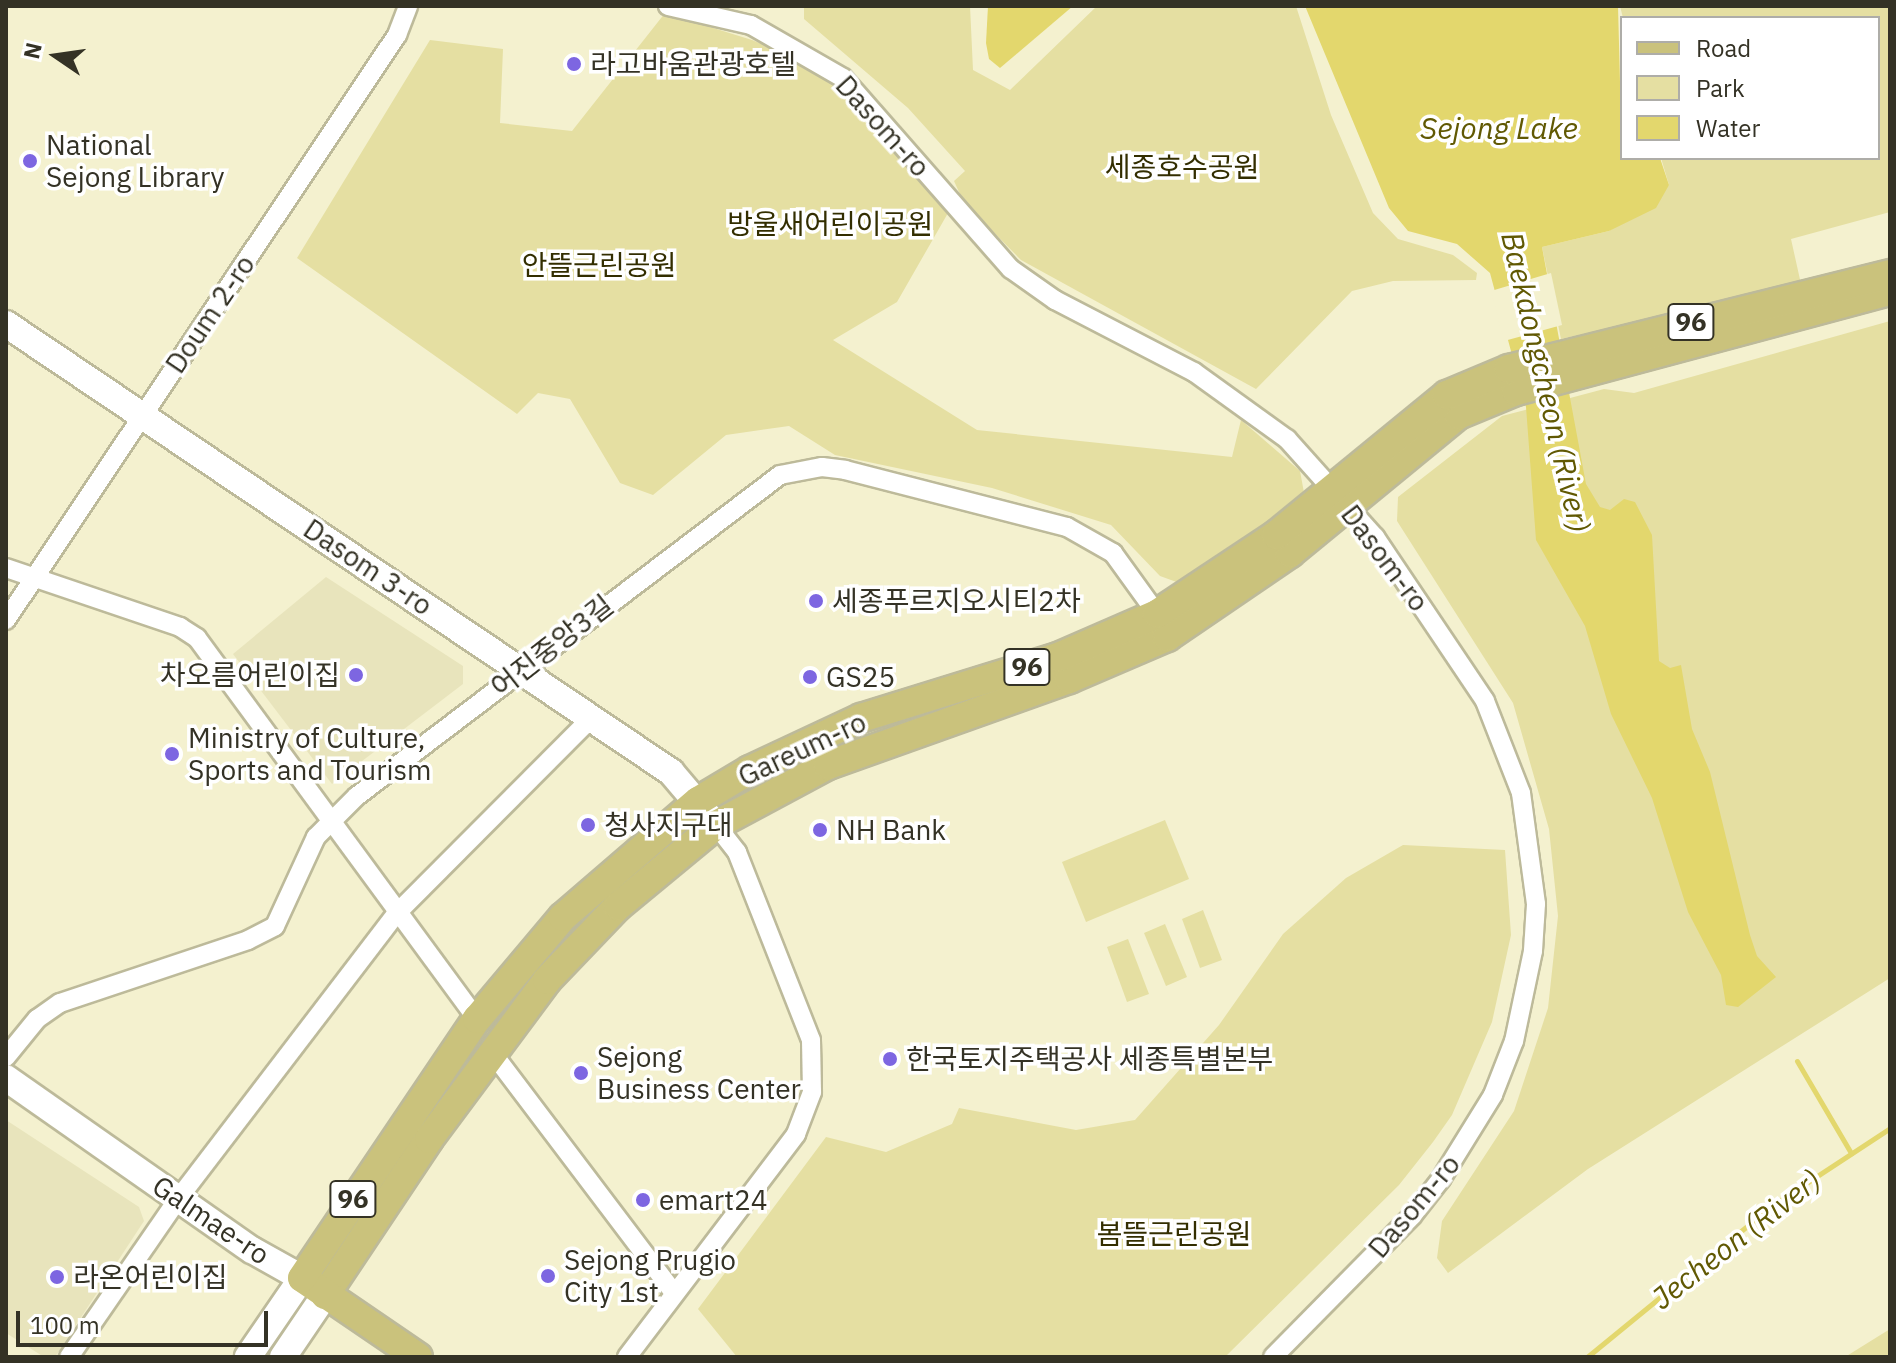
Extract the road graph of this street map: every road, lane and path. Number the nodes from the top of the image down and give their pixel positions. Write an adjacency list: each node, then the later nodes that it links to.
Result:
1 (408, 6): 9 (street, Doum 2-ro)
2 (668, 6): 10 (street, Dasom-ro)
3 (1890, 274): 8 (main road, 96)
4 (1890, 291): 6 (main road, 96)
5 (1890, 299): 6 (street)
6 (1846, 307): 8 (main road, 96)
7 (6, 324): 9 (street, Dasom 3-ro)
8 (1580, 362): 10 (main road, 96)
9 (142, 415): 12 (street, Doum 2-ro); 15 (street, Dasom 3-ro)
10 (1340, 497): 13 (main road, Gareum-ro / 96); 19 (main road, Gareum-ro / 96); 34 (street, Dasom-ro)
11 (6, 568): 12 (street)
12 (34, 578): 14 (street, Doum 2-ro); 18 (street)
13 (1157, 614): 15 (street, 어진중앙3길); 17 (main road, Gareum-ro / 96)
14 (6, 620)
15 (521, 670): 16 (street, Dasom 3-ro); 18 (street, 어진중앙3길)
16 (592, 717): 17 (street, Dasom 3-ro); 20 (street)
17 (698, 801): 19 (street, Dasom 3-ro); 21 (main road, Gareum-ro / 96)
18 (331, 821): 20 (street); 23 (street, 어진중앙3길)
19 (716, 825): 22 (main road, Gareum-ro / 96); 27 (street)
20 (397, 913): 21 (street); 25 (street)
21 (477, 1019): 26 (main road, Gareum-ro / 96)
22 (491, 1051): 27 (street); 28 (main road, Gareum-ro / 96)
23 (6, 1057)
24 (6, 1078): 25 (street, Galmae-ro)
25 (178, 1199): 26 (street, Galmae-ro); 29 (street)
26 (302, 1278): 28 (main road, Galmae-ro); 30 (street, Gareum-ro)
27 (674, 1293): 33 (street)
28 (325, 1295): 31 (street, Gareum-ro); 32 (main road, Galmae-ro)
29 (69, 1357)
30 (248, 1357)
31 (283, 1357)
32 (418, 1357)
33 (627, 1357)
34 (1273, 1357)

